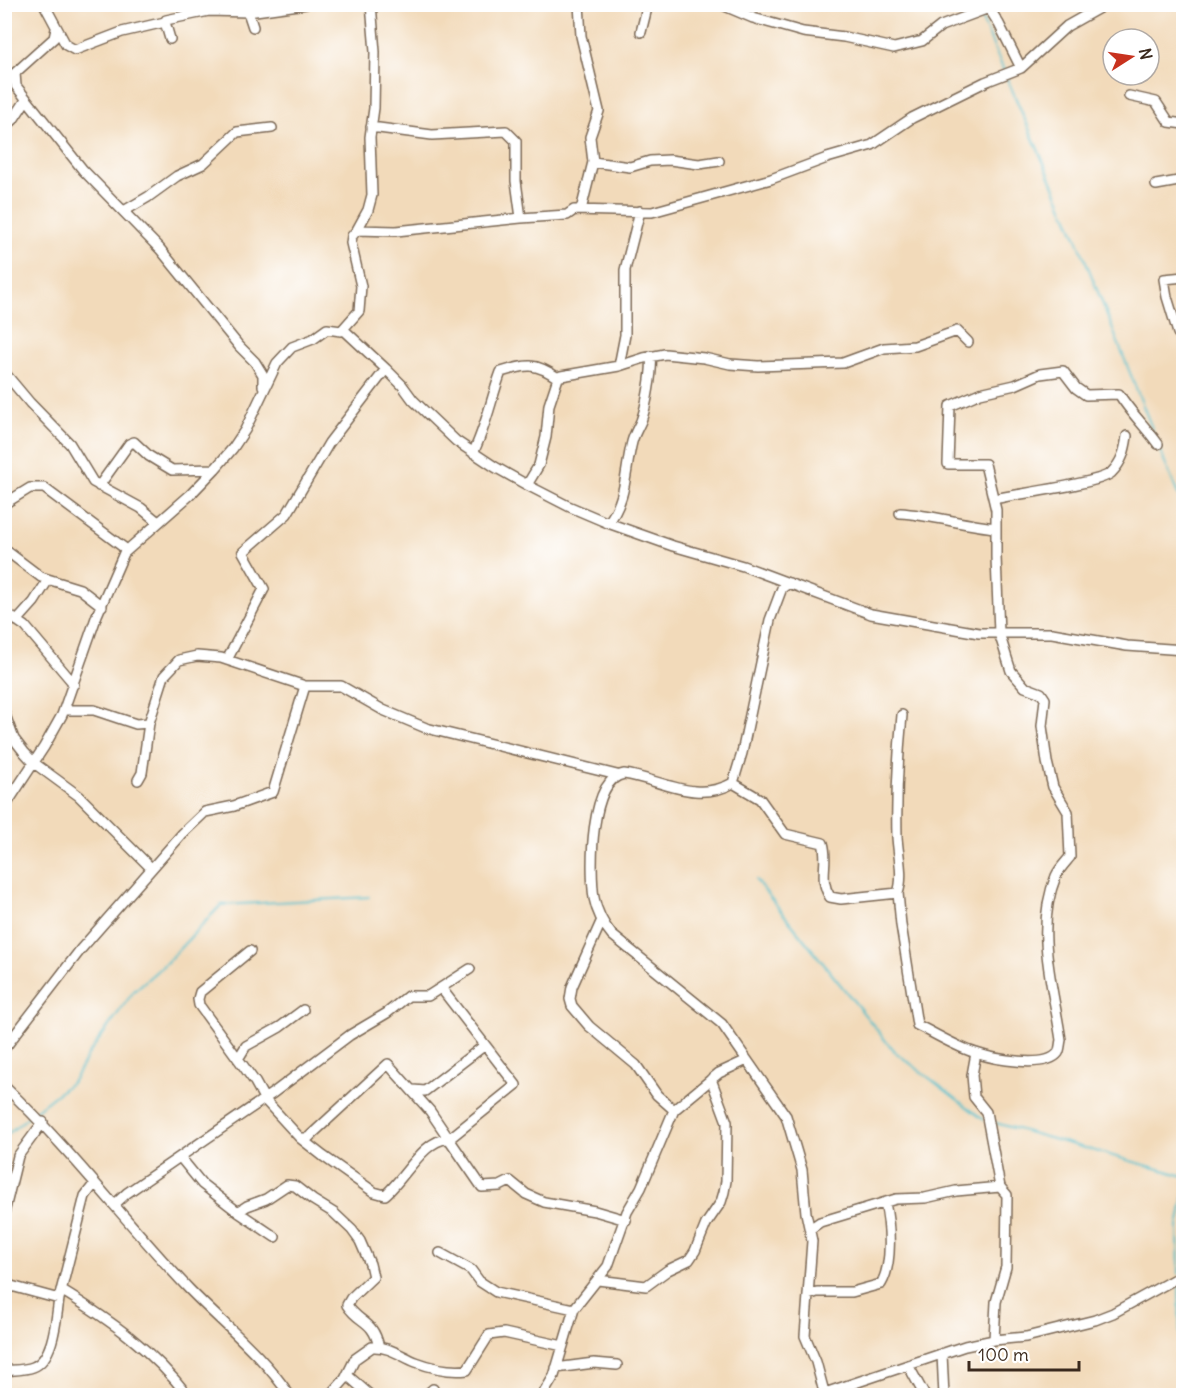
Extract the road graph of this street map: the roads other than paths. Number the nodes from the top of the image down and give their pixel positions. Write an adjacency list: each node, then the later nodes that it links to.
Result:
1 (44, 4): 12 (street)
2 (306, 4): 9 (street)
3 (371, 4): 21 (street)
4 (579, 4): 25 (street)
5 (648, 4): 13 (street)
6 (720, 4): 8 (street)
7 (1106, 4): 16 (street)
8 (732, 7): 16 (street)
9 (248, 12): 10 (street); 11 (street)
10 (165, 22): 12 (street); 14 (street)
11 (253, 27)
12 (56, 29): 17 (street)
13 (641, 32)
14 (170, 39)
15 (4, 68): 17 (street)
16 (1021, 68): 30 (street)
17 (14, 81): 19 (street)
18 (1129, 96): 20 (street)
19 (26, 99): 22 (street); 29 (street)
20 (1184, 124)
21 (371, 127): 31 (street); 32 (street)
22 (4, 128)
23 (272, 128): 29 (street)
24 (719, 161): 25 (street)
25 (593, 162): 28 (street)
26 (1184, 180): 27 (street)
27 (1156, 185)
28 (574, 210): 30 (street); 31 (street)
29 (124, 211): 42 (street)
30 (640, 211): 38 (street)
31 (522, 218): 32 (street)
32 (357, 230): 34 (street)
33 (1184, 277): 35 (street)
34 (343, 329): 39 (street); 42 (street)
35 (1184, 333)
36 (968, 342): 37 (street)
37 (651, 356): 38 (street); 53 (street)
38 (618, 366): 41 (street)
39 (386, 369): 45 (street); 63 (street)
40 (4, 372): 48 (street)
41 (558, 378): 45 (street); 47 (street)
42 (263, 392): 46 (street)
43 (1127, 436): 49 (street)
44 (1158, 444): 49 (street)
45 (473, 453): 47 (street)
46 (215, 469): 48 (street); 52 (street)
47 (526, 485): 53 (street)
48 (99, 486): 52 (street)
49 (993, 499): 54 (street)
50 (4, 504): 56 (street)
51 (900, 513): 54 (street)
52 (158, 522): 56 (street)
53 (608, 523): 58 (street)
54 (996, 528): 61 (street)
55 (4, 549): 57 (street)
56 (127, 550): 59 (street)
57 (48, 580): 59 (street); 60 (street)
58 (786, 585): 61 (street); 73 (street)
59 (102, 606): 64 (street)
60 (10, 618): 64 (street)
61 (999, 633): 62 (street); 84 (street)
62 (1184, 650)
63 (227, 660): 65 (street); 69 (street)
64 (74, 684): 66 (street)
65 (305, 686): 71 (street); 75 (street)
66 (64, 710): 69 (street); 70 (street)
67 (4, 712): 70 (street)
68 (902, 715): 76 (street)
69 (148, 723): 72 (street)
70 (34, 763): 74 (street); 75 (street)
71 (617, 775): 73 (street); 77 (street)
72 (138, 780)
73 (733, 783): 76 (street)
74 (4, 808)
75 (151, 868): 83 (street)
76 (898, 893): 84 (street)
77 (601, 922): 86 (street); 91 (street)
78 (250, 951): 85 (street)
79 (470, 969): 80 (street)
80 (441, 988): 82 (street); 90 (street)
81 (303, 1010): 85 (street)
82 (484, 1046): 89 (street); 94 (street)
83 (4, 1048)
84 (976, 1053): 97 (street)
85 (238, 1059): 90 (street)
86 (747, 1060): 87 (street); 103 (street)
87 (711, 1079): 91 (street); 107 (street)
88 (4, 1086): 92 (street)
89 (413, 1090): 93 (street); 94 (street)
90 (265, 1100): 93 (street); 95 (street)
91 (674, 1110): 102 (street)
92 (40, 1120): 96 (street); 101 (street)
93 (300, 1138): 94 (street)
94 (449, 1139): 102 (street)
95 (180, 1157): 99 (street); 100 (street)
96 (95, 1183): 99 (street); 109 (street)
97 (1000, 1187): 98 (street); 112 (street)
98 (885, 1203): 103 (street); 110 (street)
99 (115, 1204): 123 (street)
100 (238, 1212): 104 (street); 114 (street)
101 (4, 1213)
102 (626, 1220): 107 (street)
103 (810, 1229): 110 (street)
104 (275, 1237)
105 (440, 1253): 111 (street)
106 (1183, 1275): 112 (street)
107 (598, 1280): 111 (street)
108 (4, 1284): 109 (street)
109 (60, 1295): 119 (street); 122 (street)
110 (808, 1295): 121 (street)
111 (574, 1309): 113 (street)
112 (994, 1340): 115 (street)
113 (563, 1346): 114 (street); 118 (street)
114 (379, 1347): 120 (street)
115 (942, 1354): 117 (street); 128 (street)
116 (617, 1365): 118 (street)
117 (908, 1365): 121 (street); 127 (street)
118 (556, 1368): 126 (street)
119 (4, 1371)
120 (346, 1375): 124 (street); 125 (street)
121 (820, 1394)
122 (188, 1395)
123 (290, 1395)
124 (330, 1395)
125 (370, 1395)
126 (542, 1395)
127 (925, 1395)
128 (944, 1395)

